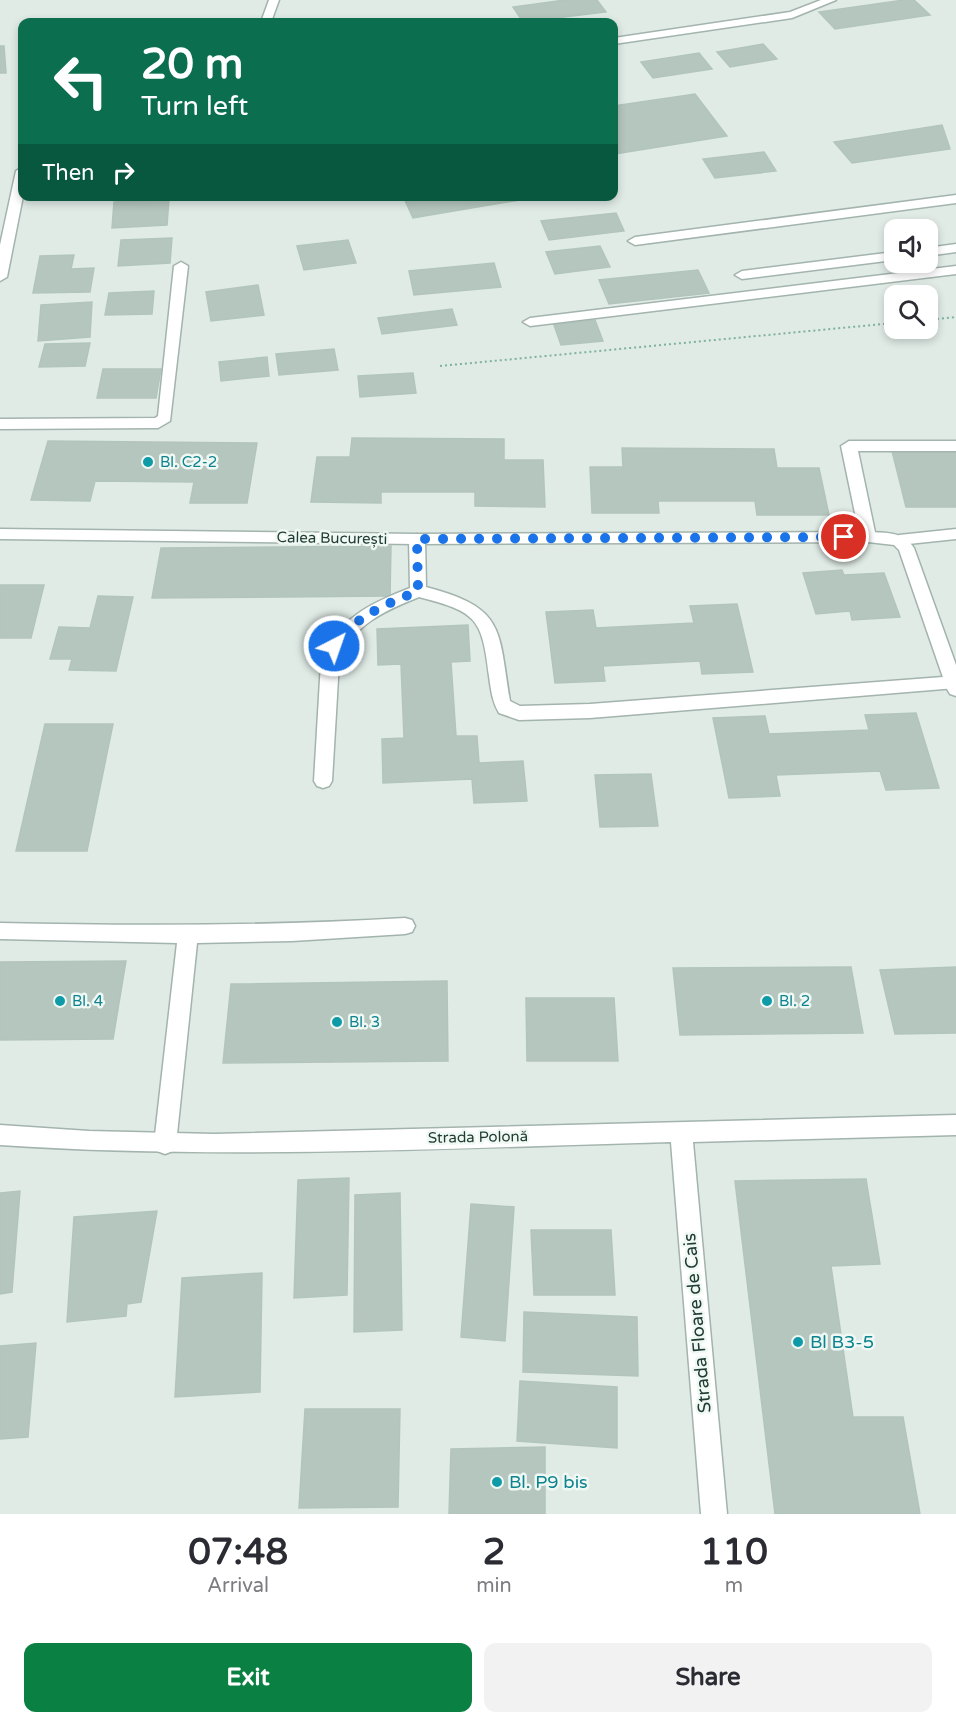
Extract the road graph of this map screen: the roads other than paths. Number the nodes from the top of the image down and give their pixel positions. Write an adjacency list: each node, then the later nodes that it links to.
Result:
1 (274, 0): 4 (street)
2 (845, 0): 3 (street)
3 (829, 1): 5 (street)
4 (267, 18)
5 (618, 40)
6 (18, 190): 15 (street)
7 (956, 199): 8 (street)
8 (635, 241)
9 (956, 248): 10 (street)
10 (938, 250)
11 (884, 257): 14 (street)
12 (181, 266): 17 (street)
13 (956, 270): 16 (street)
14 (742, 275)
15 (0, 277)
16 (530, 322)
17 (0, 424)
18 (956, 446): 21 (street)
19 (0, 534): 22 (street, Calea București)
20 (956, 534): 23 (street, Calea București)
21 (868, 537): 22 (street, Calea București); 23 (street, Calea București)
22 (417, 539): 24 (street)
23 (899, 540): 25 (street)
24 (418, 591): 25 (street); 26 (street)
25 (955, 684)
26 (323, 781)
27 (405, 926): 29 (street)
28 (0, 931): 29 (street)
29 (188, 935): 33 (street)
30 (956, 1125): 31 (street, Strada Polonă)
31 (681, 1132): 33 (street, Strada Polonă); 34 (street, Strada Floare de Cais)
32 (0, 1135): 33 (street, Strada Polonă)
33 (165, 1144)
34 (714, 1514)

